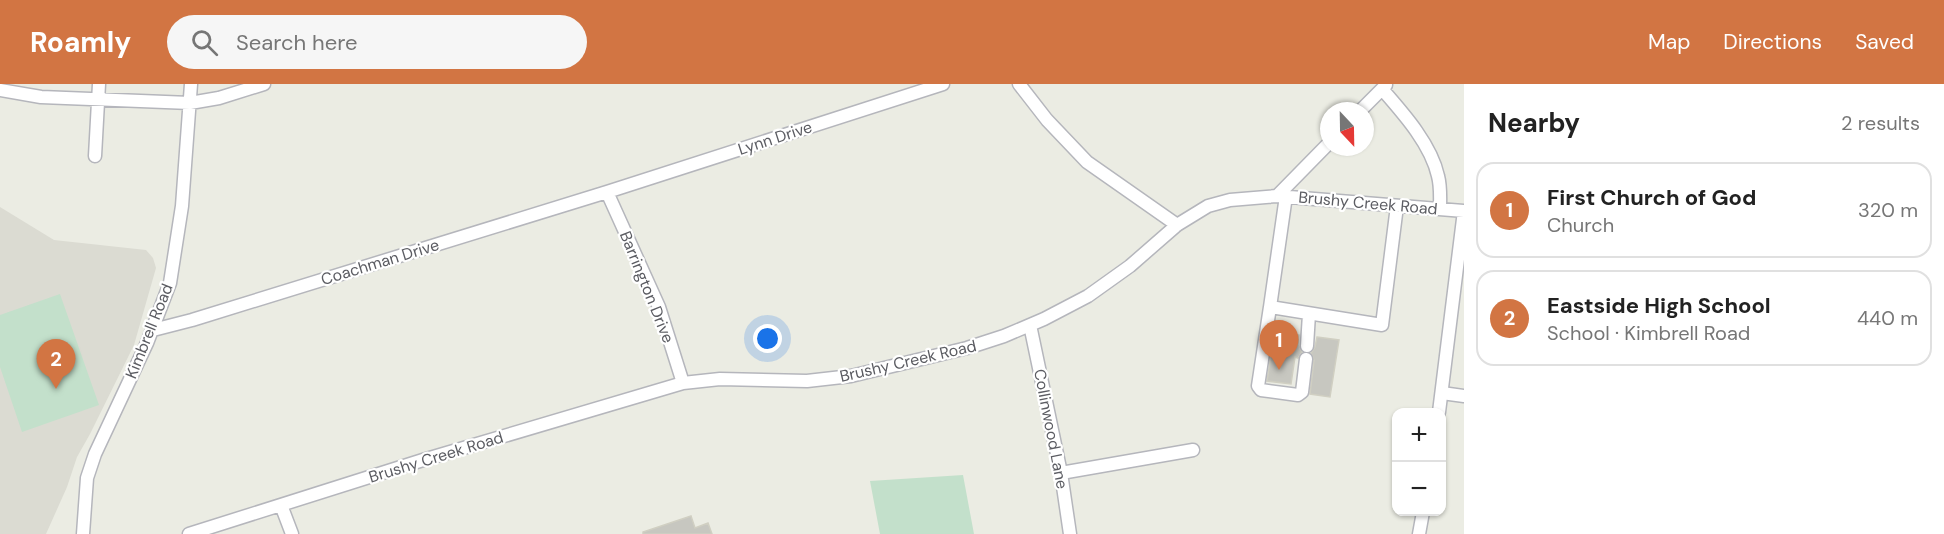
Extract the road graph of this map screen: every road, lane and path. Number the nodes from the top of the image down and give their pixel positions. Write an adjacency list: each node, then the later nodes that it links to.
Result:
1 (99, 84): 8 (street)
2 (191, 84): 10 (street, Kimbrell Road)
3 (264, 84): 10 (street)
4 (943, 84): 13 (street, Lynn Drive)
5 (1019, 84): 18 (street)
6 (1384, 87): 9 (street); 16 (street)
7 (0, 90): 8 (street)
8 (98, 99): 10 (street); 12 (street)
9 (1369, 102)
10 (190, 103): 22 (street, Kimbrell Road)
11 (1320, 153): 14 (street)
12 (95, 156)
13 (607, 192): 22 (street, Coachman Drive); 23 (street, Barrington Drive)
14 (1281, 196): 15 (street, Brushy Creek Road); 18 (street, Brushy Creek Road); 19 (street)
15 (1397, 206): 16 (street, Brushy Creek Road); 20 (street)
16 (1440, 209): 17 (street, Brushy Creek Road)
17 (1464, 211): 24 (street)
18 (1177, 225): 21 (street, Brushy Creek Road)
19 (1269, 307): 20 (street); 20 (street)
20 (1310, 314)
21 (1030, 325): 23 (street, Brushy Creek Road); 28 (street, Collinwood Lane)
22 (153, 330): 31 (street, Kimbrell Road)
23 (683, 383): 29 (street, Brushy Creek Road)
24 (1442, 393): 25 (street); 26 (street)
25 (1464, 396)
26 (1440, 408)
27 (1193, 450): 28 (street)
28 (1060, 473): 34 (street, Collinwood Lane)
29 (280, 505): 32 (street, Brushy Creek Road); 33 (street)
30 (1422, 516): 35 (street)
31 (83, 534)
32 (189, 534)
33 (292, 534)
34 (1070, 534)
35 (1419, 534)

